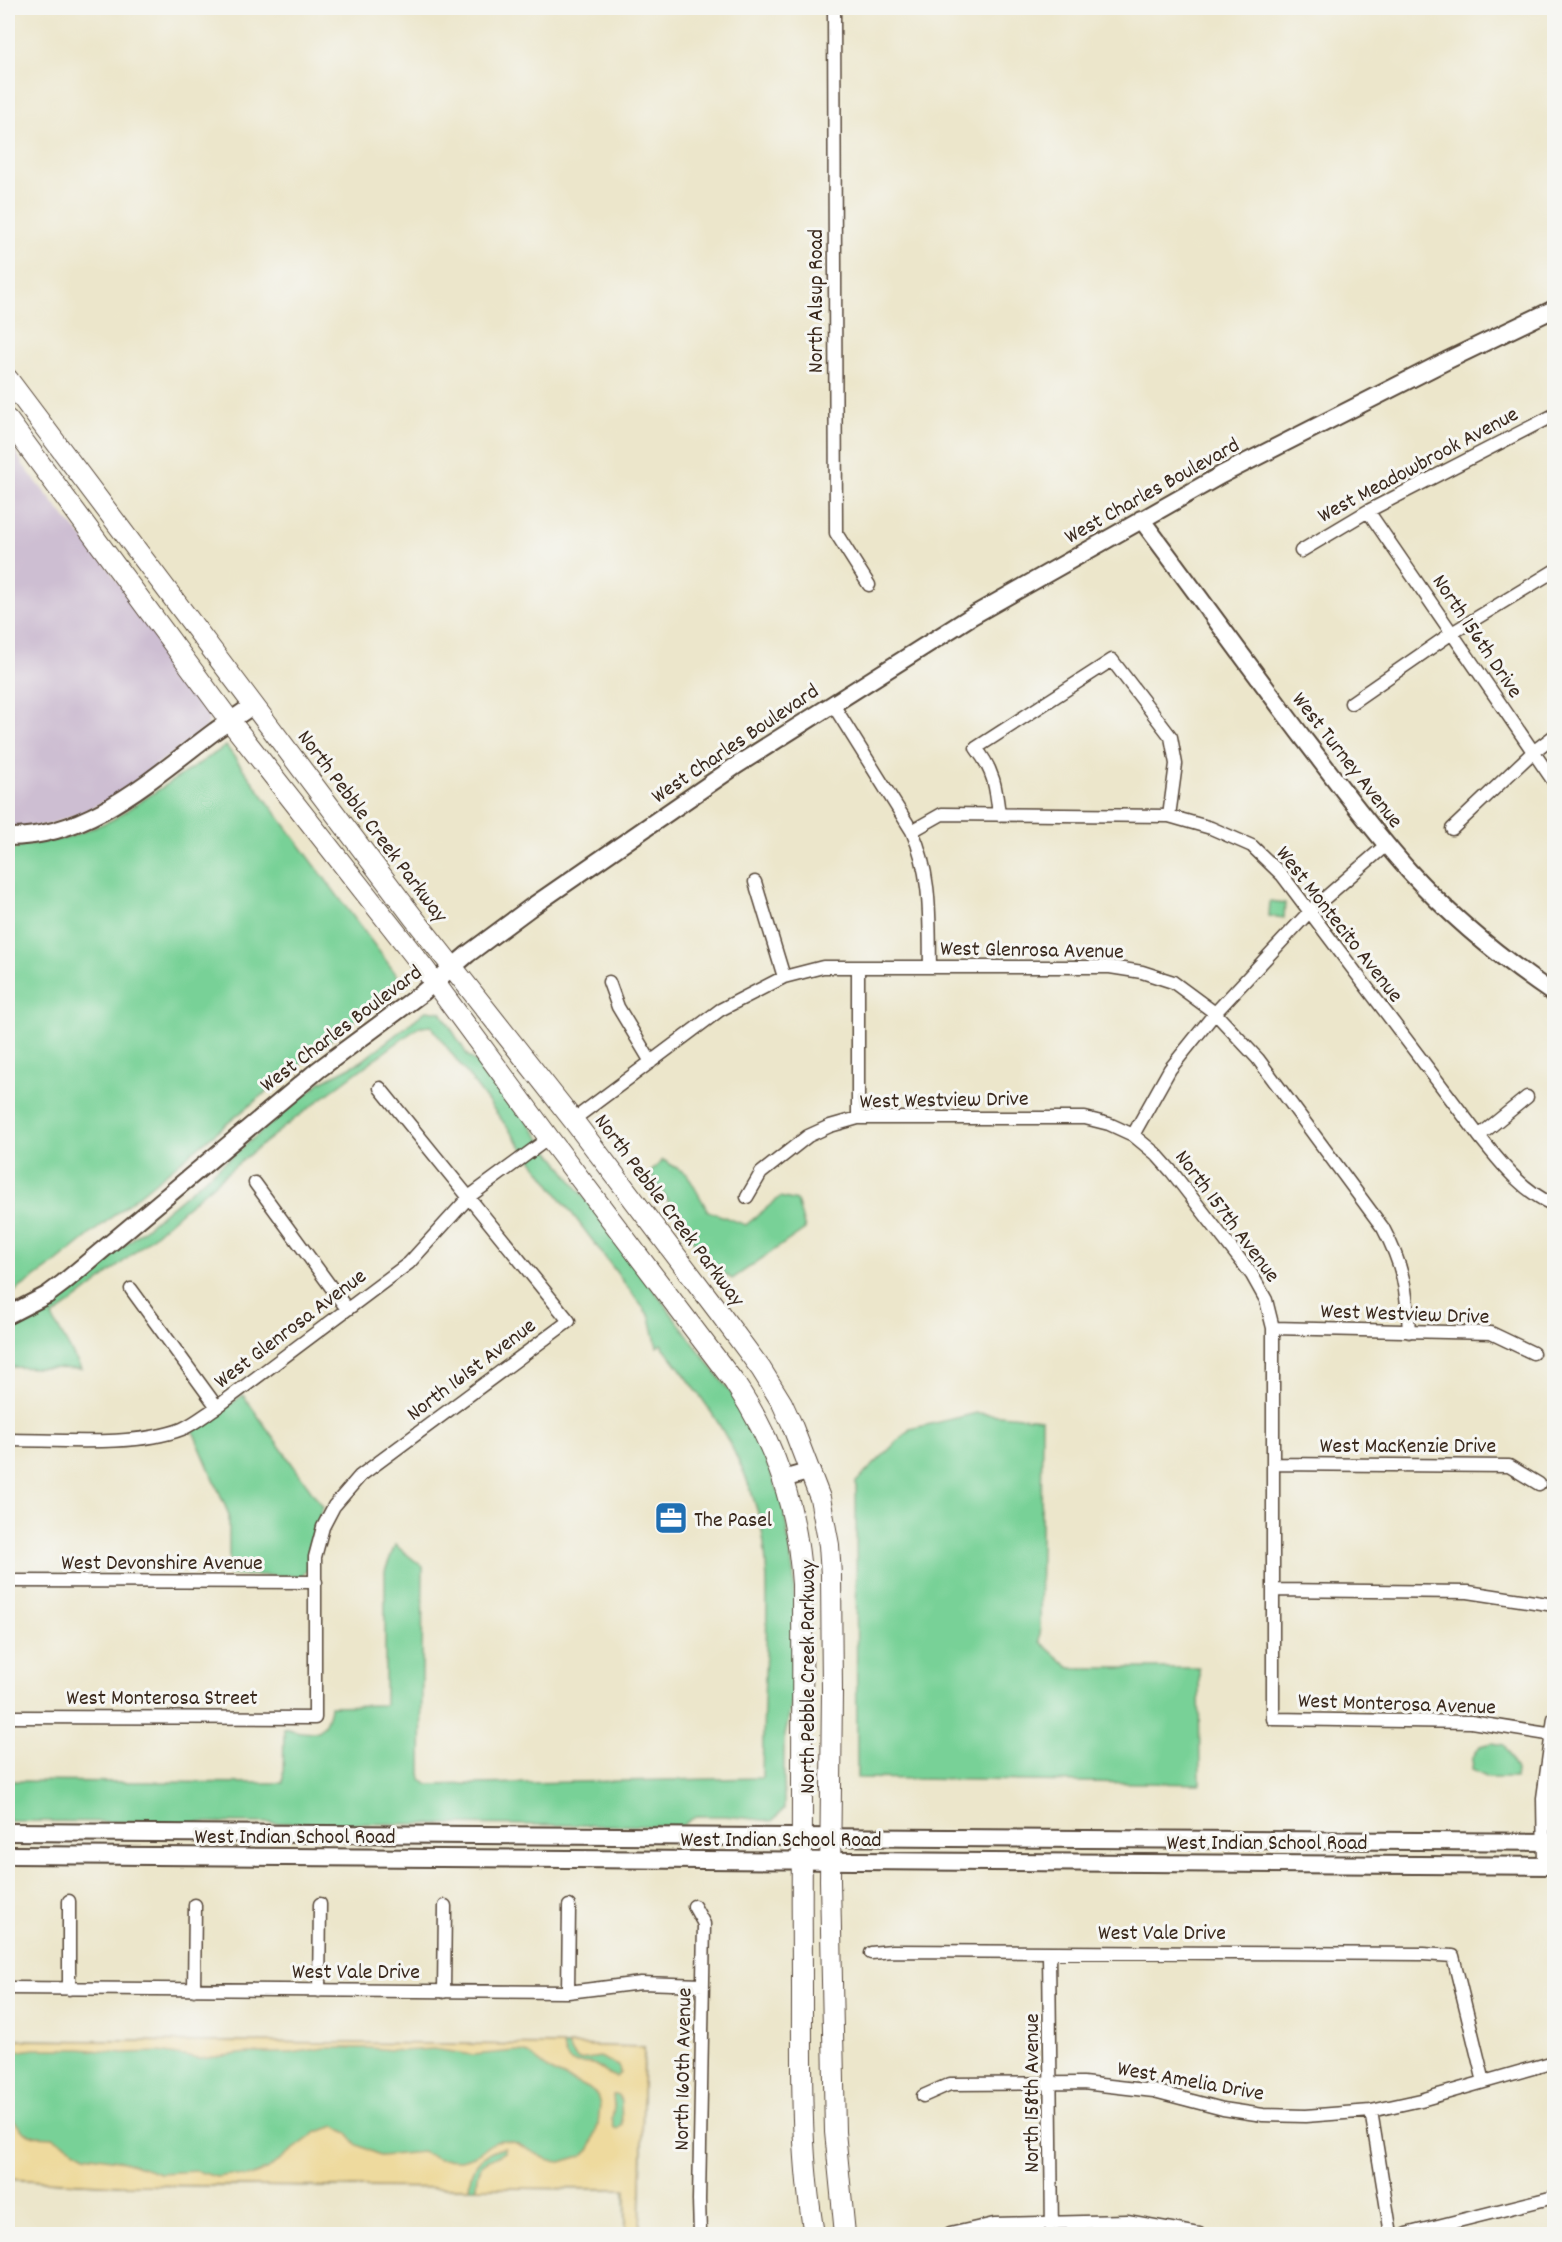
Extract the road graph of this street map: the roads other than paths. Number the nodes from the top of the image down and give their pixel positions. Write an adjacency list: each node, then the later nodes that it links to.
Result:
1 (834, 8): 12 (street, North Alsup Road)
2 (1554, 309): 9 (main road, West Charles Boulevard)
3 (8, 379): 6 (main road, North Pebble Creek Parkway)
4 (1554, 415): 8 (street, West Meadowbrook Avenue)
5 (8, 420): 7 (main road, North Pebble Creek Parkway)
6 (46, 430): 7 (main road); 16 (main road, North Pebble Creek Parkway)
7 (26, 445): 17 (main road, North Pebble Creek Parkway)
8 (1368, 510): 10 (street, West Meadowbrook Avenue); 13 (street, North 156th Drive)
9 (1141, 519): 14 (main road, West Charles Boulevard); 26 (main road, West Turney Avenue)
10 (1301, 551)
11 (1554, 571): 13 (street)
12 (869, 585)
13 (1452, 633): 15 (street); 19 (street, North 156th Drive)
14 (832, 703): 24 (street); 29 (main road, West Charles Boulevard)
15 (1351, 703)
16 (254, 705): 17 (main road); 29 (main road, North Pebble Creek Parkway)
17 (230, 721): 25 (main road); 34 (main road, North Pebble Creek Parkway)
18 (1554, 736): 19 (street)
19 (1533, 752): 20 (street, North 156th Drive); 23 (street)
20 (1554, 782)
21 (999, 815): 22 (street, West Montecito Avenue); 22 (street); 24 (street, West Montecito Avenue)
22 (1169, 816): 28 (street, West Montecito Avenue)
23 (1452, 829)
24 (912, 831): 31 (street)
25 (8, 837)
26 (1386, 845): 28 (street); 35 (main road, West Turney Avenue)
27 (755, 882): 32 (street)
28 (1310, 911): 36 (street); 43 (street, West Montecito Avenue)
29 (453, 967): 34 (main road, West Charles Boulevard); 41 (main road, North Pebble Creek Parkway)
30 (858, 967): 31 (street, West Glenrosa Avenue); 32 (street, West Glenrosa Avenue); 40 (street)
31 (930, 967): 36 (street, West Glenrosa Avenue)
32 (784, 977): 37 (street, West Glenrosa Avenue)
33 (609, 982): 37 (street)
34 (434, 983): 44 (main road, North Pebble Creek Parkway); 51 (main road, West Charles Boulevard)
35 (1554, 994)
36 (1215, 1013): 42 (street); 53 (street, West Glenrosa Avenue)
37 (651, 1062): 41 (street, West Glenrosa Avenue)
38 (380, 1088): 46 (street, North 161st Avenue)
39 (1527, 1097): 43 (street)
40 (858, 1118): 42 (street, West Westview Drive); 47 (street, West Westview Drive)
41 (573, 1120): 58 (main road, North Pebble Creek Parkway)
42 (1133, 1136): 52 (street, North 157th Avenue)
43 (1479, 1136): 48 (street, West Montecito Avenue)
44 (549, 1138): 46 (street, West Glenrosa Avenue); 59 (main road, North Pebble Creek Parkway)
45 (255, 1183): 50 (street)
46 (470, 1197): 50 (street, West Glenrosa Avenue); 62 (street, North 161st Avenue)
47 (747, 1197)
48 (1554, 1205)
49 (132, 1289): 55 (street)
50 (348, 1309): 55 (street, West Glenrosa Avenue)
51 (8, 1315)
52 (1273, 1328): 53 (street, West Westview Drive); 57 (street, North 157th Avenue)
53 (1409, 1332): 54 (street, West Westview Drive)
54 (1533, 1353)
55 (217, 1407): 56 (street, West Glenrosa Avenue)
56 (8, 1440)
57 (1273, 1464): 60 (street, West MacKenzie Drive); 63 (street, North 157th Avenue)
58 (811, 1471): 59 (main road); 72 (main road, North Pebble Creek Parkway)
59 (783, 1479): 71 (main road, North Pebble Creek Parkway)
60 (1539, 1484)
61 (8, 1581): 62 (street, West Devonshire Avenue)
62 (316, 1582): 66 (street, North 161st Avenue)
63 (1273, 1590): 64 (street); 68 (street, North 157th Avenue)
64 (1554, 1605)
65 (8, 1717): 66 (street, West Monterosa Street)
66 (315, 1718)
67 (1554, 1718): 69 (street)
68 (1273, 1719): 69 (street, West Monterosa Avenue)
69 (1553, 1735): 73 (street)
70 (8, 1832): 71 (main road, West Indian School Road)
71 (800, 1837): 72 (main road, West Indian School Road); 75 (main road, North Pebble Creek Parkway)
72 (831, 1837): 73 (main road, West Indian School Road); 76 (main road, North Pebble Creek Parkway)
73 (1549, 1842): 77 (street)
74 (8, 1855): 75 (main road, West Indian School Road)
75 (801, 1861): 76 (main road, West Indian School Road); 101 (main road, North Pebble Creek Parkway)
76 (830, 1861): 77 (main road, West Indian School Road); 102 (main road, North Pebble Creek Parkway)
77 (1549, 1866)
78 (69, 1901): 88 (street)
79 (320, 1904): 90 (street)
80 (195, 1905): 89 (street)
81 (445, 1906): 91 (street)
82 (569, 1906): 92 (street)
83 (694, 1906): 86 (street, North 160th Avenue)
84 (1050, 1952): 85 (street, West Vale Drive); 94 (street, West Vale Drive); 95 (street, North 158th Avenue)
85 (871, 1953)
86 (703, 1984): 92 (street, West Vale Drive); 100 (street, North 160th Avenue)
87 (8, 1988): 88 (street, West Vale Drive)
88 (69, 1989): 89 (street, West Vale Drive)
89 (194, 1990): 90 (street, West Vale Drive)
90 (319, 1990): 91 (street, West Vale Drive)
91 (444, 1992): 92 (street, West Vale Drive)
92 (568, 1992)
93 (1554, 2062): 94 (street, West Amelia Drive)
94 (1484, 2082): 97 (street, West Amelia Drive)
95 (1051, 2084): 96 (street, West Amelia Drive); 97 (street, West Amelia Drive); 99 (street, North 158th Avenue)
96 (923, 2096)
97 (1371, 2111): 105 (street)
98 (1554, 2197): 106 (street)
99 (1052, 2228): 103 (street); 104 (street)
100 (700, 2235)
101 (814, 2235)
102 (845, 2235)
103 (950, 2235)
104 (1199, 2235)
105 (1391, 2235)
106 (1406, 2235)

